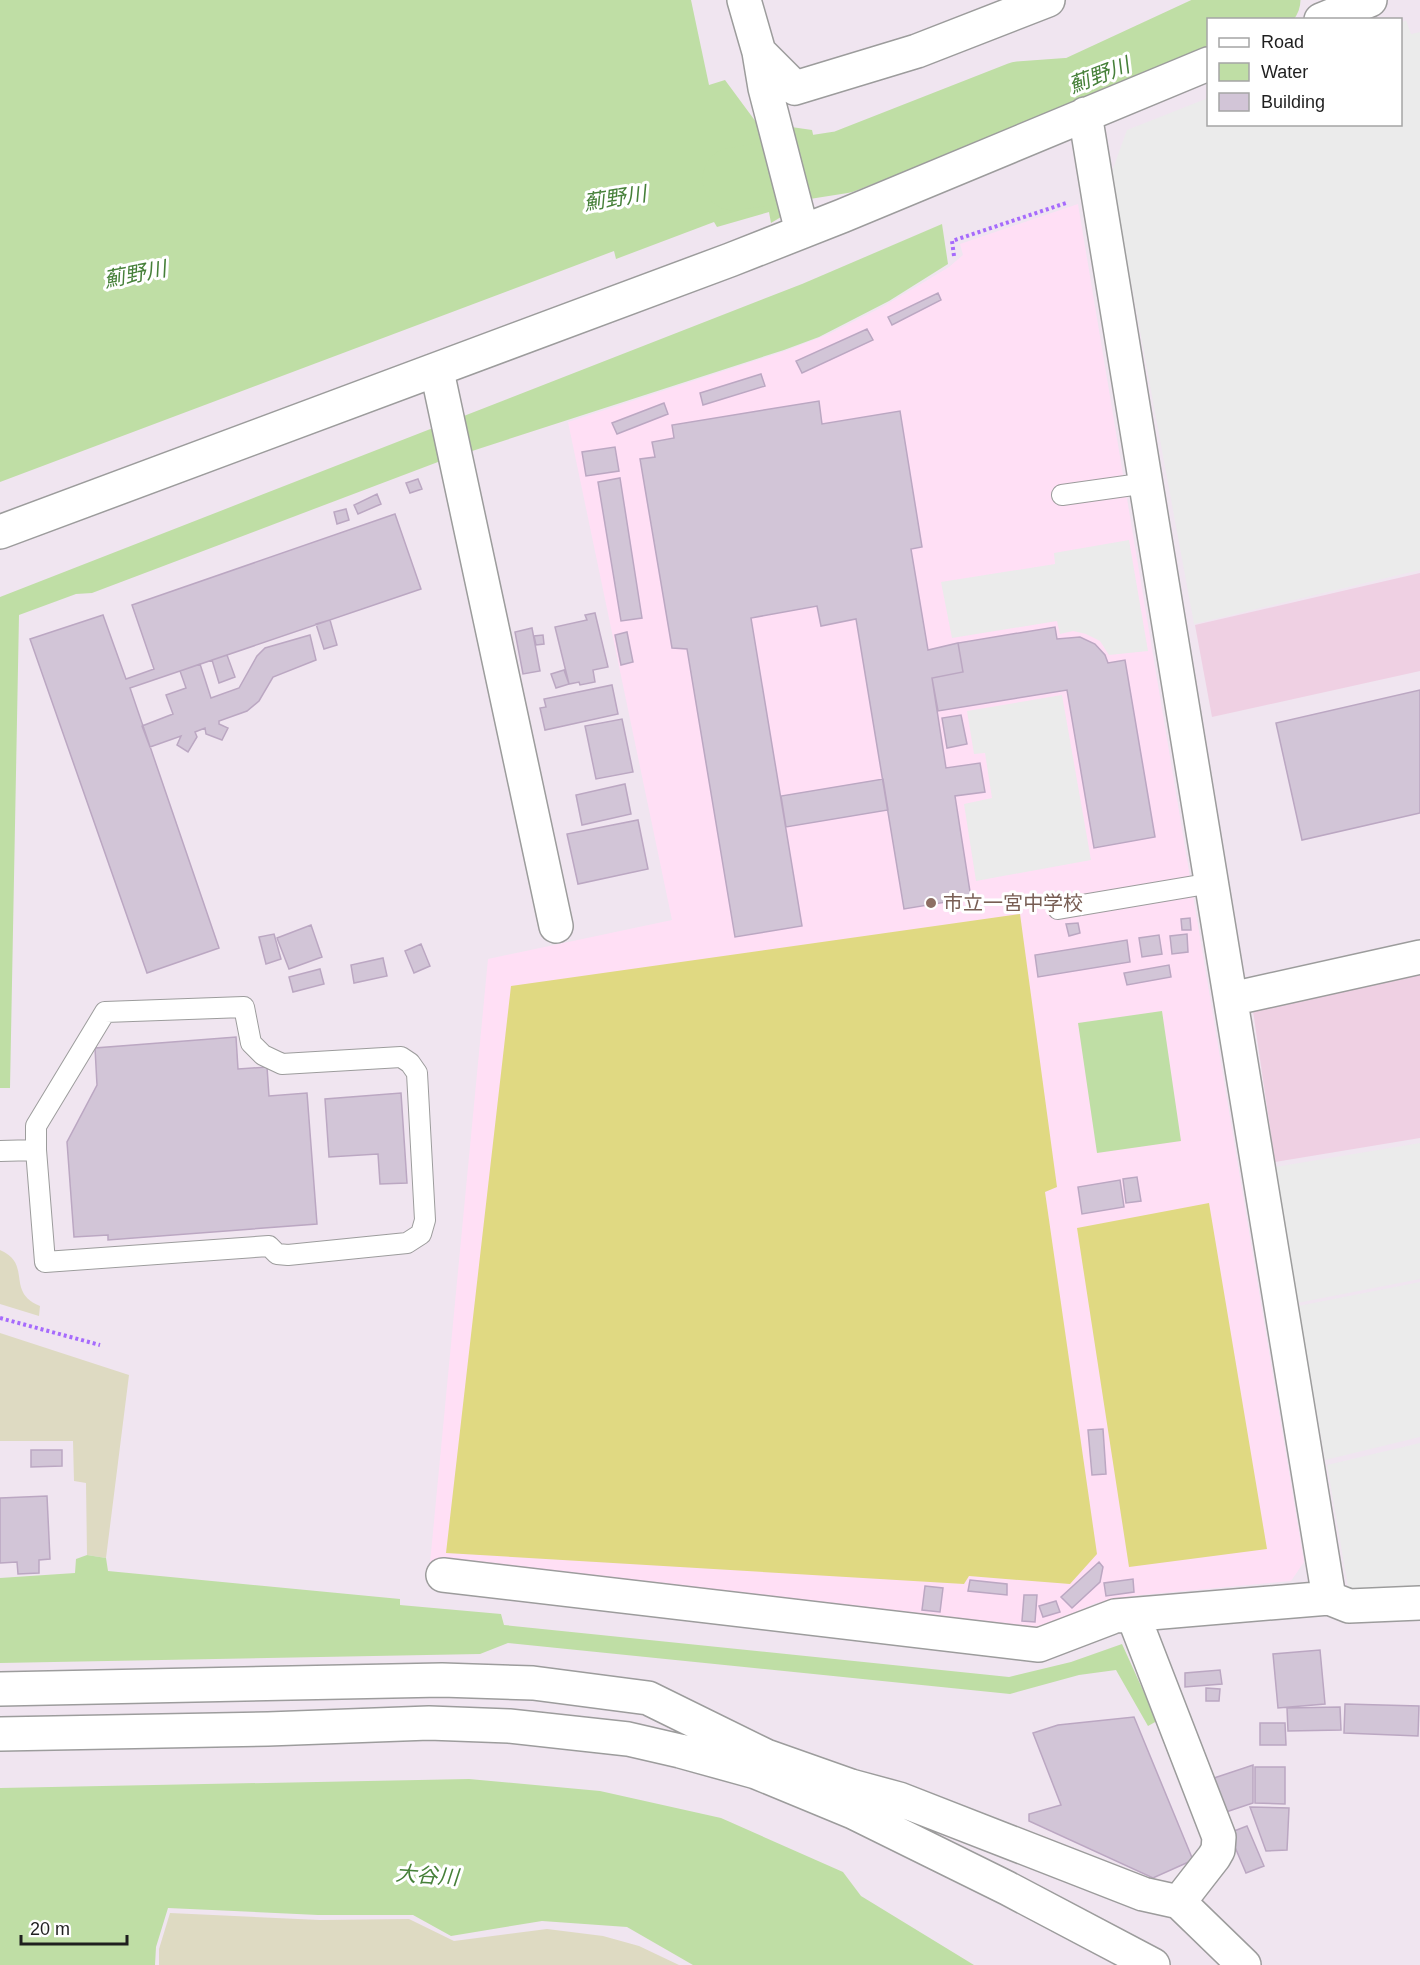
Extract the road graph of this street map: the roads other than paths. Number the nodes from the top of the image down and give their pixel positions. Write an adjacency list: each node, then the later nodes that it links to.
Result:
1 (744, 0): 5 (street)
2 (1048, 0): 5 (street)
3 (1370, 0): 4 (street)
4 (1326, 18)
5 (759, 52): 8 (street)
6 (1207, 65): 7 (street)
7 (1085, 114): 8 (street); 10 (street)
8 (802, 231): 9 (street)
9 (437, 371): 12 (street); 15 (street)
10 (1146, 483): 11 (lane); 13 (street)
11 (1062, 495)
12 (0, 532)
13 (1212, 883): 14 (lane); 17 (street)
14 (1058, 909)
15 (556, 926)
16 (1420, 957): 17 (street)
17 (1231, 999): 21 (street)
18 (36, 1150): 18 (lane); 19 (lane)
19 (0, 1151)
20 (443, 1575): 23 (street)
21 (1329, 1598): 22 (street); 23 (street)
22 (1420, 1603)
23 (1133, 1615): 27 (street)
24 (0, 1689): 26 (street)
25 (0, 1734): 26 (street)
26 (800, 1779): 27 (street); 28 (street)
27 (1179, 1902): 29 (street)
28 (1153, 1965)
29 (1244, 1965)

